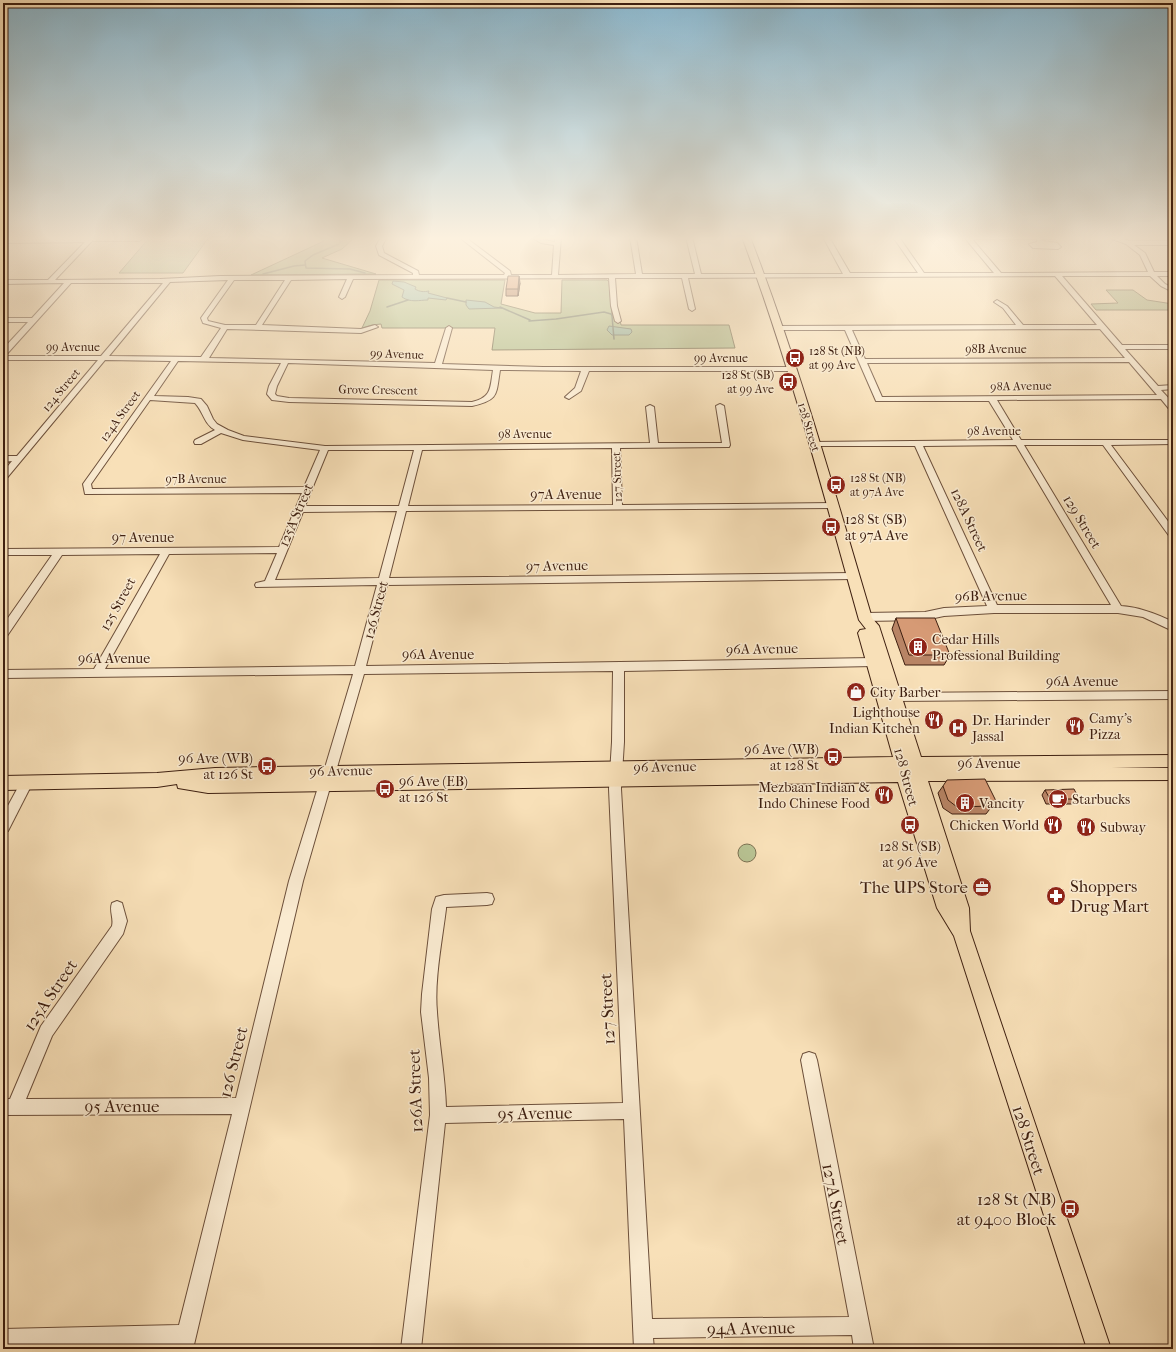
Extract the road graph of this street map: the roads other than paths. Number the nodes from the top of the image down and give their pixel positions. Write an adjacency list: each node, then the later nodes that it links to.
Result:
1 (52, 300): 12 (street)
2 (152, 300): 26 (street, 124 Street)
3 (217, 300): 14 (street)
4 (274, 300): 15 (street)
5 (614, 300): 13 (street)
6 (690, 300): 10 (street)
7 (768, 300): 20 (main road, 128 Street)
8 (1079, 300): 17 (street)
9 (997, 302): 16 (street)
10 (692, 309)
11 (3, 320): 12 (street)
12 (34, 320): 24 (street)
13 (618, 321)
14 (225, 327): 15 (street); 28 (street)
15 (258, 327): 18 (street)
16 (1021, 327): 17 (street); 21 (street)
17 (1102, 327): 22 (street)
18 (375, 328)
19 (449, 328): 32 (street)
20 (777, 328): 21 (street); 35 (main road, 128 Street)
21 (848, 328): 31 (street)
22 (1120, 347): 23 (street); 29 (street)
23 (1173, 347)
24 (3, 353)
25 (3, 358): 26 (street, 99 Avenue)
26 (103, 358): 27 (street, 99 Avenue); 56 (street, 124 Street)
27 (176, 359): 28 (street, 99 Avenue); 40 (street, 124A Street)
28 (204, 360): 30 (street, 99 Avenue)
29 (1131, 360): 31 (street, 98B Avenue); 37 (street)
30 (286, 361): 32 (street, 99 Avenue); 33 (street, Grove Crescent)
31 (862, 361): 41 (street, 98A Avenue)
32 (438, 366): 33 (street, 99 Avenue)
33 (497, 368): 34 (street, 99 Avenue)
34 (586, 369): 35 (street, 99 Avenue); 38 (street)
35 (790, 369): 51 (main road, 128 Street)
36 (1173, 387): 37 (street)
37 (1155, 388): 39 (street)
38 (569, 397)
39 (1163, 397): 41 (street, 98A Avenue); 44 (street)
40 (149, 398): 45 (street); 59 (street, 124A Street)
41 (992, 398): 50 (street, 129 Street)
42 (720, 406): 52 (street, 98 Avenue)
43 (650, 407): 52 (street)
44 (1173, 408)
45 (220, 430): 46 (street); 55 (street, 98 Avenue)
46 (198, 442)
47 (1105, 442): 48 (street, 98 Avenue); 50 (street, 98 Avenue); 65 (street)
48 (1173, 442)
49 (918, 443): 50 (street, 98 Avenue); 51 (street, 98 Avenue); 73 (street, 128A Street)
50 (1019, 443): 74 (street, 129 Street)
51 (815, 444): 61 (main road, 128 Street)
52 (654, 445): 53 (street, 98 Avenue)
53 (616, 446): 54 (street, 98 Avenue); 62 (street, 127 Street)
54 (419, 447): 55 (street, 98 Avenue); 64 (street, 126 Street)
55 (324, 448): 60 (street, 125A Street)
56 (18, 458): 57 (street); 58 (street, 124 Street)
57 (3, 459)
58 (3, 477)
59 (88, 489): 60 (street, 97B Avenue)
60 (307, 490): 63 (street, 125A Street)
61 (832, 505): 62 (street, 97A Avenue); 70 (main road, 128 Street)
62 (618, 508): 64 (street, 97A Avenue)
63 (299, 509): 64 (street, 97A Avenue); 66 (street, 125A Street)
64 (403, 509): 71 (street, 126 Street)
65 (1173, 535)
66 (282, 550): 67 (street, 97 Avenue); 72 (street, 125A Street)
67 (166, 551): 69 (street, 97 Avenue); 81 (street, 125 Street)
68 (4, 552): 69 (street, 97 Avenue)
69 (60, 552): 77 (street)
70 (854, 576): 71 (street, 97 Avenue); 75 (main road, 128 Street)
71 (384, 582): 72 (street, 97 Avenue); 80 (street, 126 Street)
72 (265, 584)
73 (994, 609): 74 (street, 96B Avenue); 75 (street, 96B Avenue)
74 (1118, 609): 76 (street)
75 (866, 618): 78 (main road, 128 Street); 84 (main road, 128 Street)
76 (1173, 627)
77 (3, 633)
78 (873, 662): 79 (street, 96A Avenue); 87 (main road, 128 Street)
79 (619, 667): 80 (street, 96A Avenue); 88 (street, 127 Street)
80 (360, 669): 81 (street, 96A Avenue); 92 (street, 126 Street)
81 (97, 673): 82 (street, 96A Avenue)
82 (3, 674)
83 (1172, 691): 84 (street, 96A Avenue)
84 (895, 697): 87 (main road, 128 Street)
85 (1168, 761): 86 (main road, 96 Avenue); 90 (main road)
86 (1116, 762): 87 (main road, 96 Avenue); 89 (main road)
87 (910, 769): 88 (main road, 96 Avenue); 89 (main road, 96 Avenue); 110 (main road, 128 Street)
88 (616, 773): 92 (main road, 96 Avenue); 92 (main road, 96 Avenue); 101 (street, 127 Street)
89 (1093, 774): 90 (main road, 96 Avenue)
90 (1148, 774): 91 (main road, 96 Avenue)
91 (1173, 774)
92 (327, 778): 94 (main road, 96 Avenue); 99 (street, 126 Street)
93 (3, 782): 94 (main road, 96 Avenue)
94 (27, 782): 95 (street)
95 (3, 826)
96 (487, 899): 102 (street, 126A Street)
97 (117, 908): 100 (street, 125A Street)
98 (809, 1060): 103 (street, 127A Street)
99 (242, 1106): 100 (street, 95 Avenue); 106 (street, 126 Street)
100 (9, 1107)
101 (631, 1112): 102 (street, 95 Avenue); 104 (street, 127 Street)
102 (438, 1115): 107 (street, 126A Street)
103 (859, 1326): 104 (street, 94A Avenue); 109 (street, 127A Street)
104 (643, 1330): 108 (street, 127 Street)
105 (3, 1338): 106 (street)
106 (184, 1342)
107 (411, 1349)
108 (644, 1349)
109 (864, 1349)
110 (1099, 1349)

